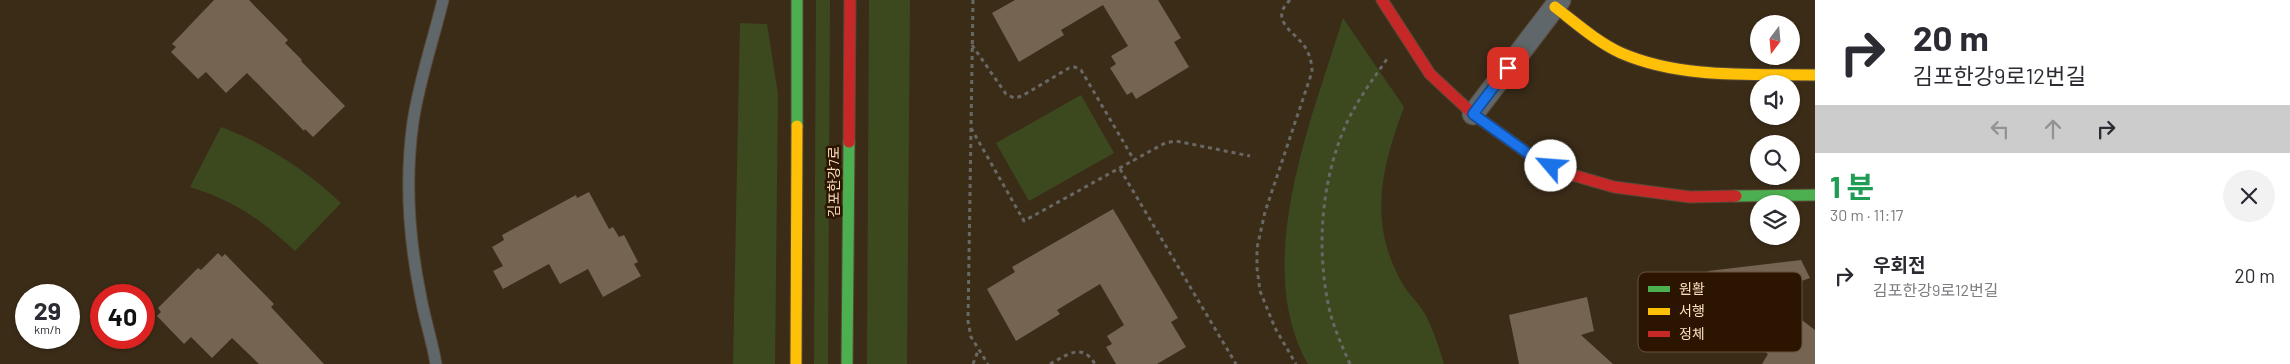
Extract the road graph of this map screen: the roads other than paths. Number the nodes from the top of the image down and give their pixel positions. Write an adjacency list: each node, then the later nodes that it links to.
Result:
1 (443, 0): 9 (lane)
2 (796, 0): 10 (street)
3 (850, 0): 11 (street, 김포한강7로)
4 (1382, 0): 7 (street)
5 (1558, 3): 6 (street); 7 (street)
6 (1815, 75)
7 (1473, 114): 8 (street)
8 (1815, 195)
9 (436, 364)
10 (796, 364)
11 (847, 364)

